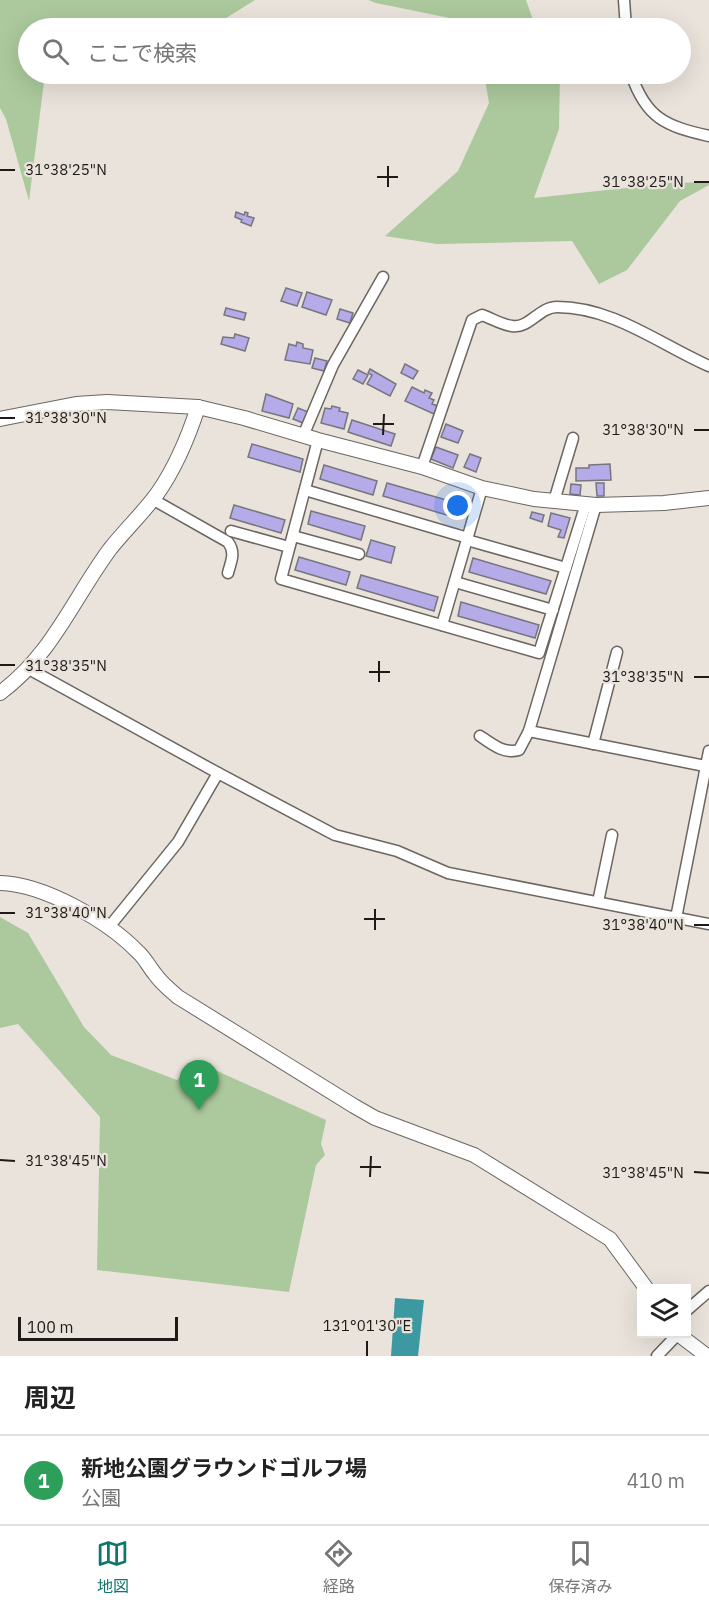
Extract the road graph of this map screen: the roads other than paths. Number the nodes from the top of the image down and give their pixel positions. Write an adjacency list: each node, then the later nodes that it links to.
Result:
1 (624, 0): 2 (street)
2 (625, 18)
3 (635, 84): 4 (street)
4 (709, 136)
5 (383, 277): 9 (street)
6 (709, 366): 12 (street)
7 (198, 407): 8 (street); 9 (street); 16 (street)
8 (0, 419)
9 (303, 436): 11 (street)
10 (573, 438): 17 (street)
11 (318, 440): 12 (street); 14 (street)
12 (422, 467): 13 (street)
13 (482, 488): 17 (street); 20 (street)
14 (305, 490): 20 (street); 21 (street)
15 (709, 498): 18 (street)
16 (152, 499): 24 (street); 29 (street)
17 (554, 501): 18 (street)
18 (591, 505): 23 (street); 31 (street)
19 (231, 531): 21 (street)
20 (467, 539): 23 (street); 25 (street)
21 (291, 542): 22 (street); 27 (street)
22 (359, 554)
23 (566, 568): 26 (street)
24 (228, 573)
25 (455, 582): 26 (street); 27 (street)
26 (553, 610): 27 (street)
27 (442, 625)
28 (617, 652): 33 (street)
29 (28, 669): 30 (street); 36 (street)
30 (0, 693)
31 (529, 731): 32 (street); 33 (street)
32 (480, 736)
33 (592, 744): 35 (street)
34 (709, 751): 35 (street)
35 (705, 766): 40 (street)
36 (218, 773): 39 (street); 42 (street)
37 (612, 835): 39 (street)
38 (0, 883): 42 (street)
39 (598, 902): 40 (street)
40 (676, 918): 41 (street)
41 (709, 924)
42 (109, 927): 43 (street)
43 (643, 1284)
44 (709, 1291): 45 (street)
45 (691, 1307)
46 (674, 1338): 48 (street)
47 (683, 1338): 49 (street)
48 (657, 1356)
49 (707, 1356)

